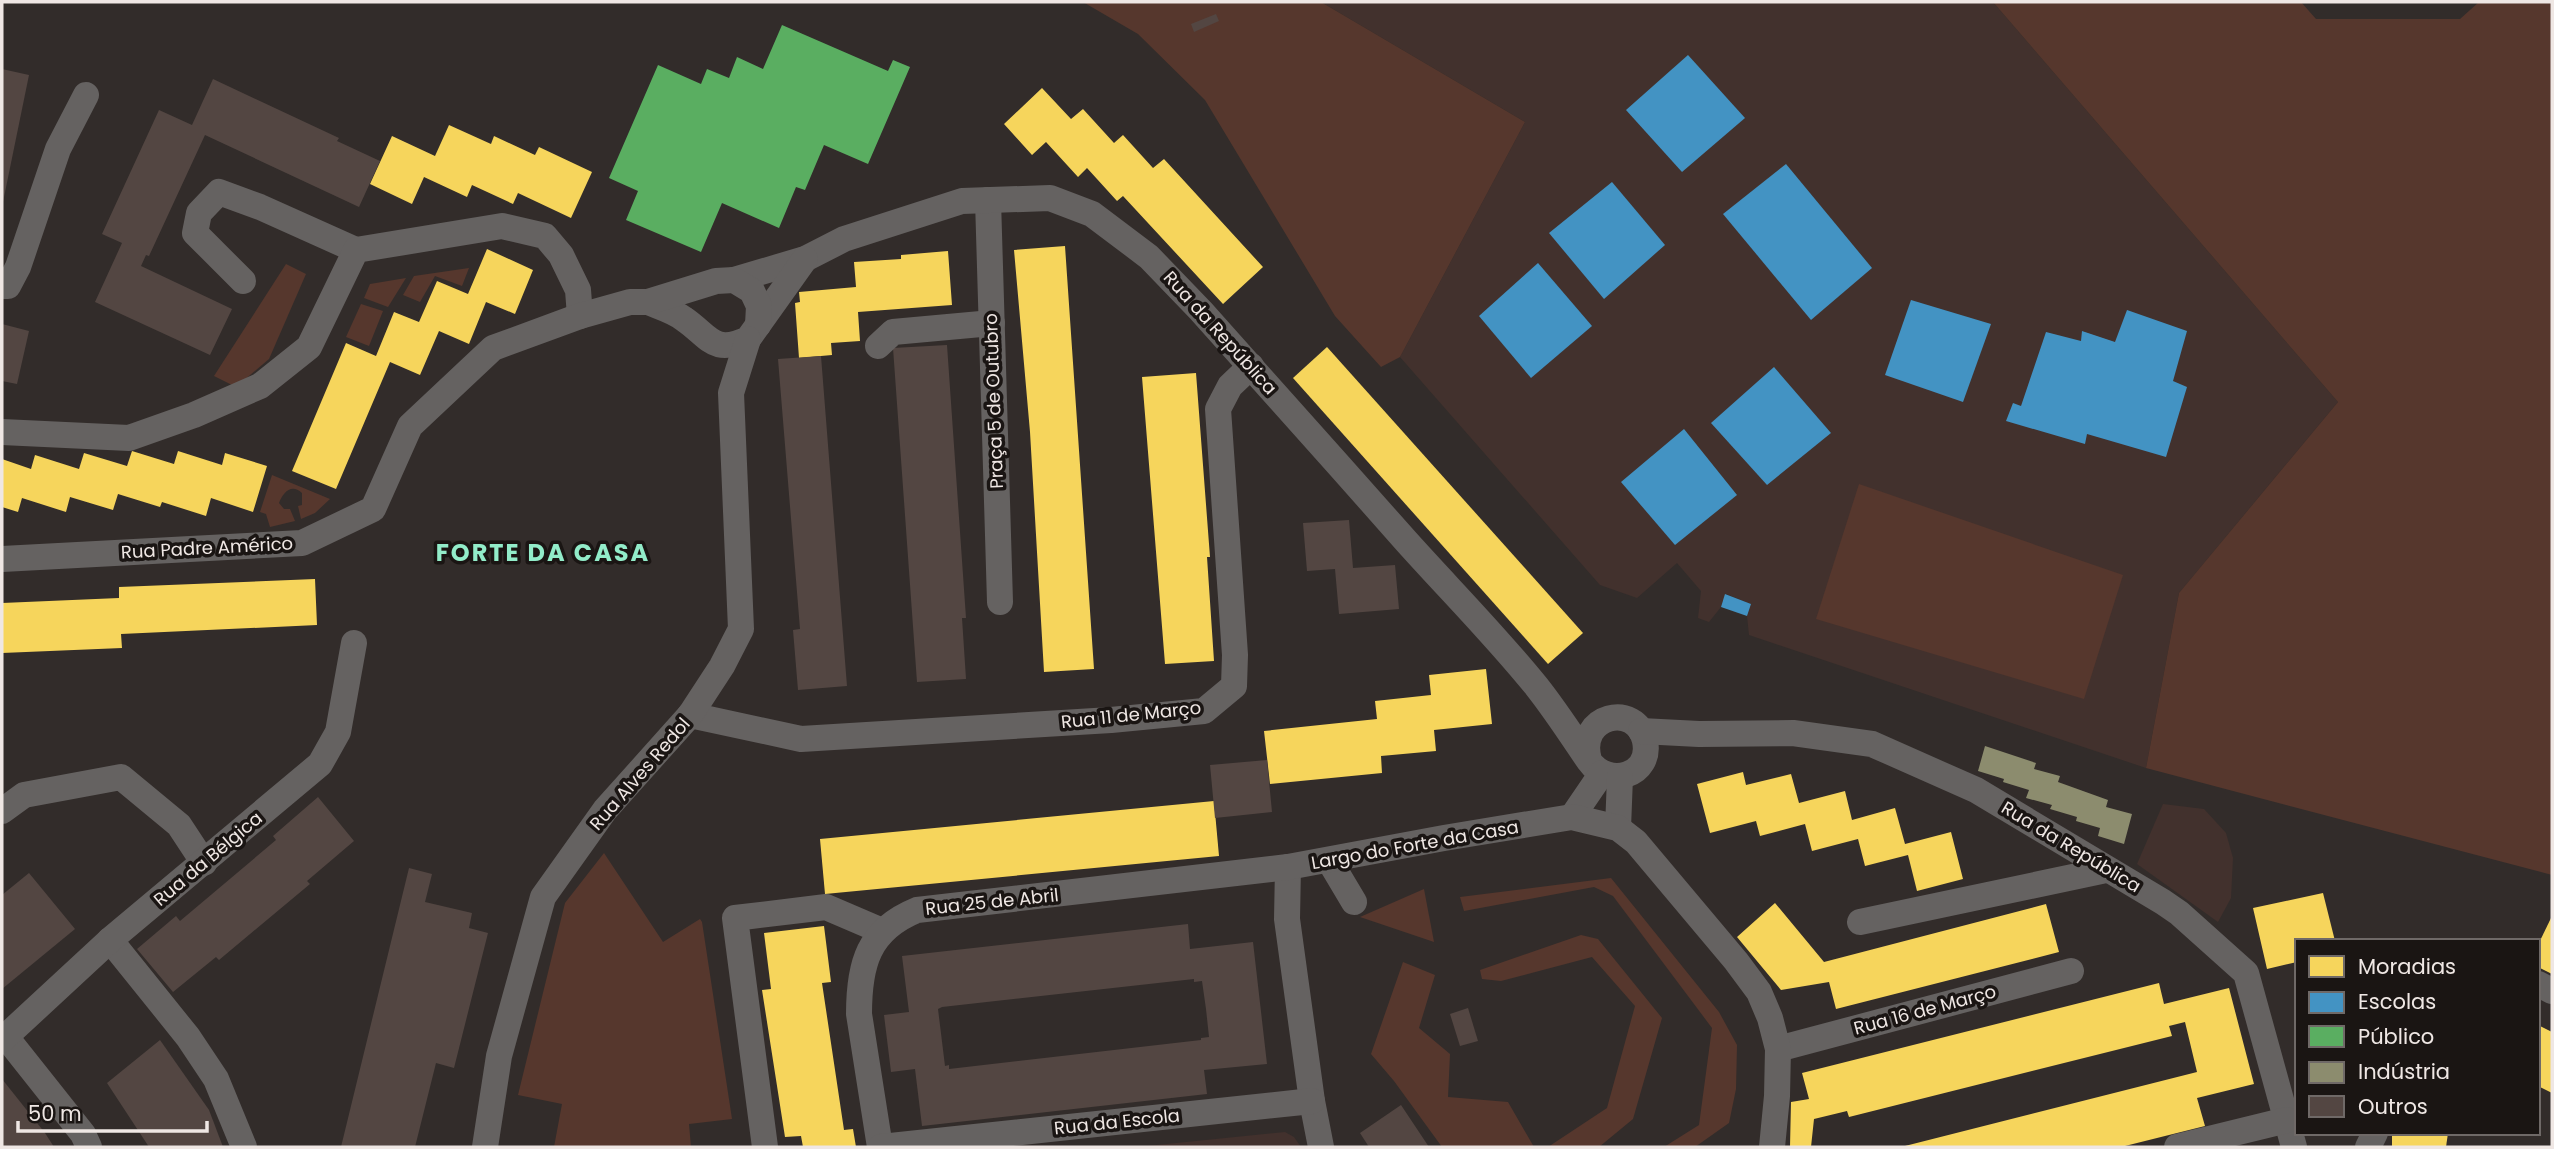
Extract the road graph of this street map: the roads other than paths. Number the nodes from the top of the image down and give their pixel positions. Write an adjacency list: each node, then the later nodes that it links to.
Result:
1 (86, 95): 7 (street)
2 (988, 200): 4 (street, Rua da República); 10 (street, Praça 5 de Outubro); 14 (street, Rua da República)
3 (356, 250): 5 (street); 9 (street); 16 (street)
4 (805, 259): 6 (street, Rua da República); 11 (street, Rua da República)
5 (243, 281)
6 (725, 281): 8 (street, Rua Padre Américo); 11 (street); 12 (street)
7 (2, 286)
8 (648, 302): 9 (street, Rua Padre Américo); 12 (street)
9 (580, 316): 17 (street, Rua Padre Américo)
10 (992, 323): 13 (street); 18 (street, Praça 5 de Outubro)
11 (753, 332): 12 (street); 15 (street, Rua Alves Redol)
12 (705, 337): 15 (street, Rua Alves Redol)
13 (878, 346)
14 (1251, 366): 20 (street, Rua da República); 21 (street, Rua 11 de Março)
15 (731, 393): 21 (street, Rua Alves Redol)
16 (2, 432)
17 (2, 559)
18 (1000, 602)
19 (354, 643): 31 (street, Rua da Bélgica)
20 (1537, 688): 22 (street); 26 (street)
21 (690, 715): 45 (street, Rua Alves Redol)
22 (1602, 721): 23 (street, Rua da República); 26 (street)
23 (1641, 731): 24 (street, Rua da República); 25 (street)
24 (1699, 734): 25 (street, Rua da República); 33 (street, Rua da República)
25 (1643, 760): 26 (street, Rua da República)
26 (1603, 770): 28 (street); 29 (street)
27 (2, 811): 31 (street)
28 (1572, 817): 29 (street, Largo do Forte da Casa); 30 (street, Largo do Forte da Casa)
29 (1618, 828): 40 (street, Largo do Forte da Casa)
30 (1329, 860): 32 (street, Largo do Forte da Casa); 34 (street)
31 (204, 863): 37 (street, Rua da Bélgica)
32 (1288, 867): 36 (street, Rua 25 de Abril); 41 (street, Largo do Forte da Casa)
33 (2106, 870): 35 (street); 42 (street, Rua da República)
34 (1354, 902)
35 (1860, 922)
36 (883, 931): 46 (street); 47 (street, Rua 25 de Abril)
37 (110, 940): 39 (street, Rua da Bélgica); 44 (street)
38 (2071, 971): 40 (street, Rua 16 de Março)
39 (4, 1038): 43 (street)
40 (1778, 1049): 49 (street, Largo do Forte da Casa)
41 (1312, 1101): 47 (street, Rua da Escola); 48 (street, Largo do Forte da Casa)
42 (2287, 1120): 50 (street); 51 (street, Rua da República)
43 (89, 1147)
44 (244, 1147)
45 (485, 1147)
46 (765, 1147)
47 (881, 1147)
48 (1321, 1147)
49 (1772, 1147)
50 (2177, 1147)
51 (2294, 1147)

